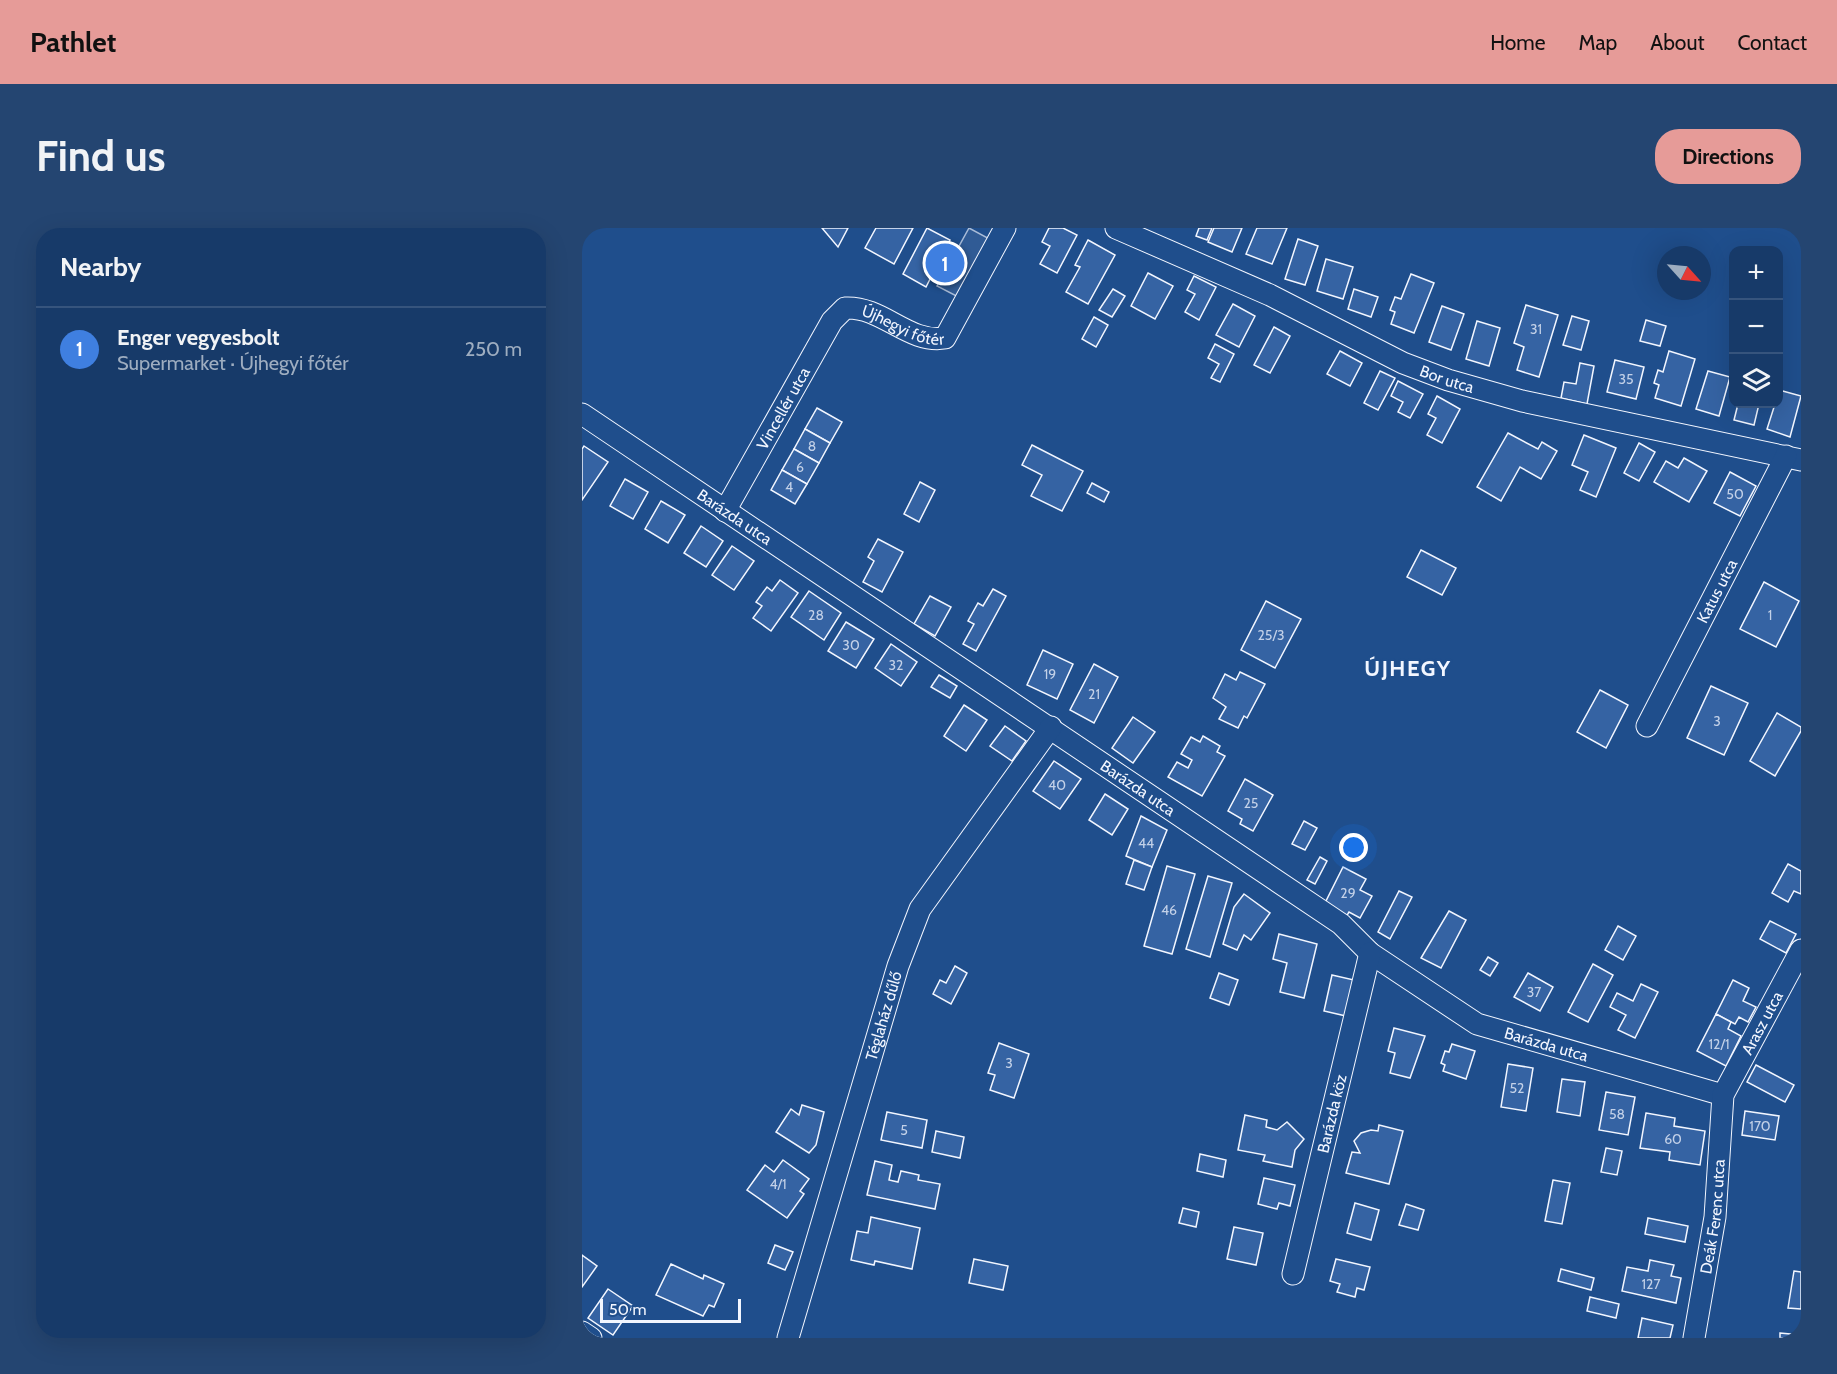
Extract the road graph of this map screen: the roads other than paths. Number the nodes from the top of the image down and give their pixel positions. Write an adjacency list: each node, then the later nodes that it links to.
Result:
1 (1005, 228): 3 (street, Újhegyi főtér)
2 (1116, 228): 5 (street, Bor utca)
3 (845, 308): 6 (street, Vincellér utca)
4 (582, 414): 6 (street, Barázda utca)
5 (1793, 458): 7 (street, Katus utca)
6 (725, 511): 8 (street, Barázda utca)
7 (1647, 726)
8 (1051, 727): 10 (street, Barázda utca); 15 (street, Téglaház dűlő)
9 (1801, 950): 11 (street, Arasz utca)
10 (1370, 953): 11 (street, Barázda utca); 12 (street, Barázda köz)
11 (1723, 1095): 16 (street, Deák Ferenc utca)
12 (1293, 1274)
13 (582, 1332): 14 (street)
14 (591, 1338)
15 (788, 1338)
16 (1694, 1338)

